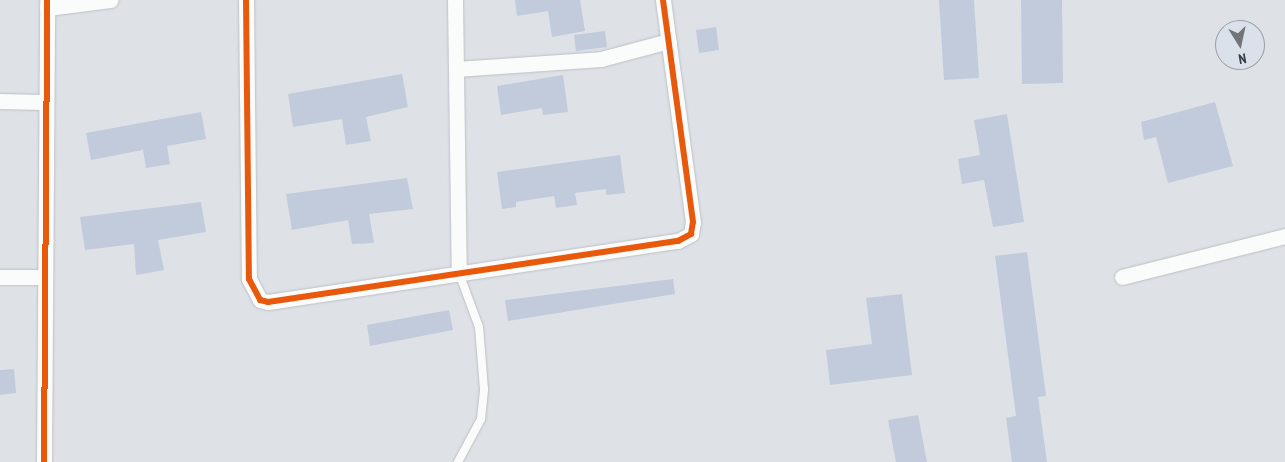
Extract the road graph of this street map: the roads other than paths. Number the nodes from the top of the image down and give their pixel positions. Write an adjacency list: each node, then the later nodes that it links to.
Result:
1 (110, 0): 5 (street)
2 (246, 0): 11 (street)
3 (455, 0): 7 (street)
4 (663, 0): 6 (street)
5 (47, 4): 9 (street)
6 (669, 41): 7 (street); 11 (street)
7 (456, 69): 11 (street)
8 (0, 101): 9 (street)
9 (43, 102): 12 (street)
10 (1285, 236): 14 (street)
11 (459, 273): 16 (lane)
12 (44, 276): 13 (street); 15 (street)
13 (0, 277)
14 (1122, 277)
15 (44, 462)
16 (458, 462)

